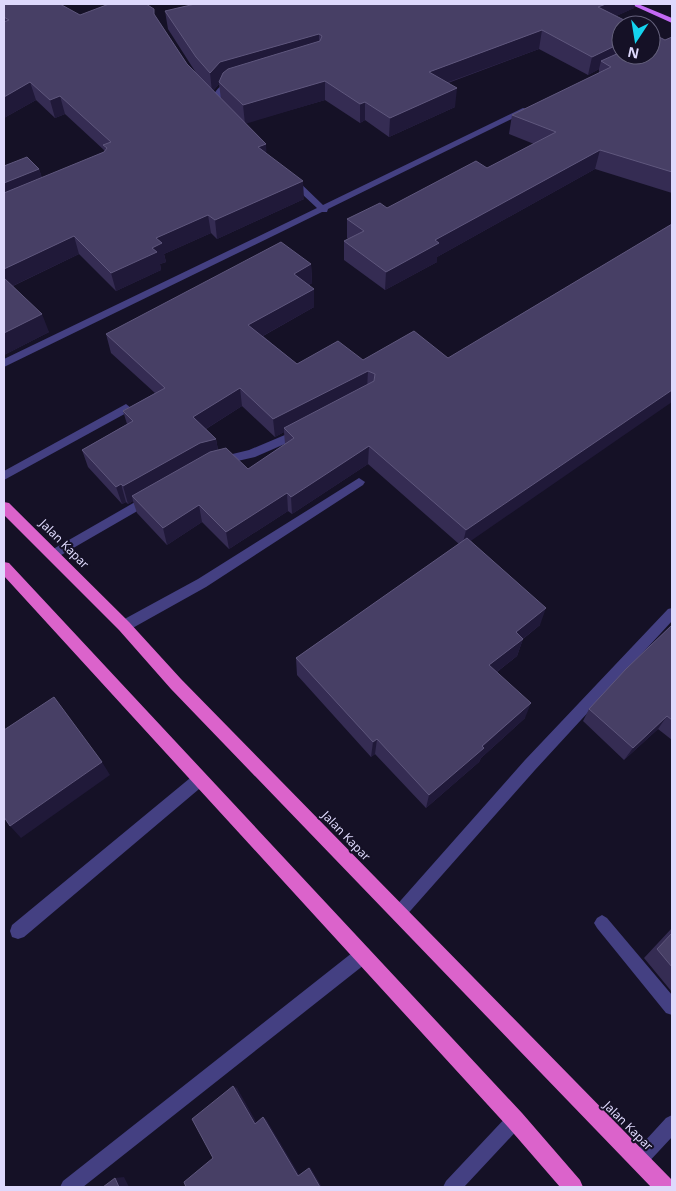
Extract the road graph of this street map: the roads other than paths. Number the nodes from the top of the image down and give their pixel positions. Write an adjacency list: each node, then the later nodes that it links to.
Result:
1 (633, 4): 2 (main road)
2 (672, 21)
3 (242, 79): 4 (street)
4 (215, 102)
5 (534, 107): 7 (street)
6 (288, 175): 7 (street)
7 (324, 210): 8 (street)
8 (4, 362)
9 (126, 408): 12 (street)
10 (313, 426): 11 (street)
11 (208, 465)
12 (4, 476)
13 (359, 482): 19 (street)
14 (163, 491): 16 (street)
15 (4, 506): 16 (highway, Jalan Kapar)
16 (52, 555): 19 (highway, Jalan Kapar)
17 (4, 567): 20 (highway)
18 (672, 613): 21 (street)
19 (124, 626): 21 (highway, Jalan Kapar)
20 (200, 780): 23 (street); 24 (highway)
21 (399, 913): 28 (highway, Jalan Kapar)
22 (602, 923): 25 (street)
23 (18, 931)
24 (363, 955): 26 (highway); 29 (street)
25 (672, 1007)
26 (516, 1120): 30 (street); 31 (highway)
27 (672, 1124): 28 (street)
28 (639, 1160): 32 (highway, Jalan Kapar)
29 (68, 1187)
30 (452, 1187)
31 (573, 1187)
32 (665, 1187)

